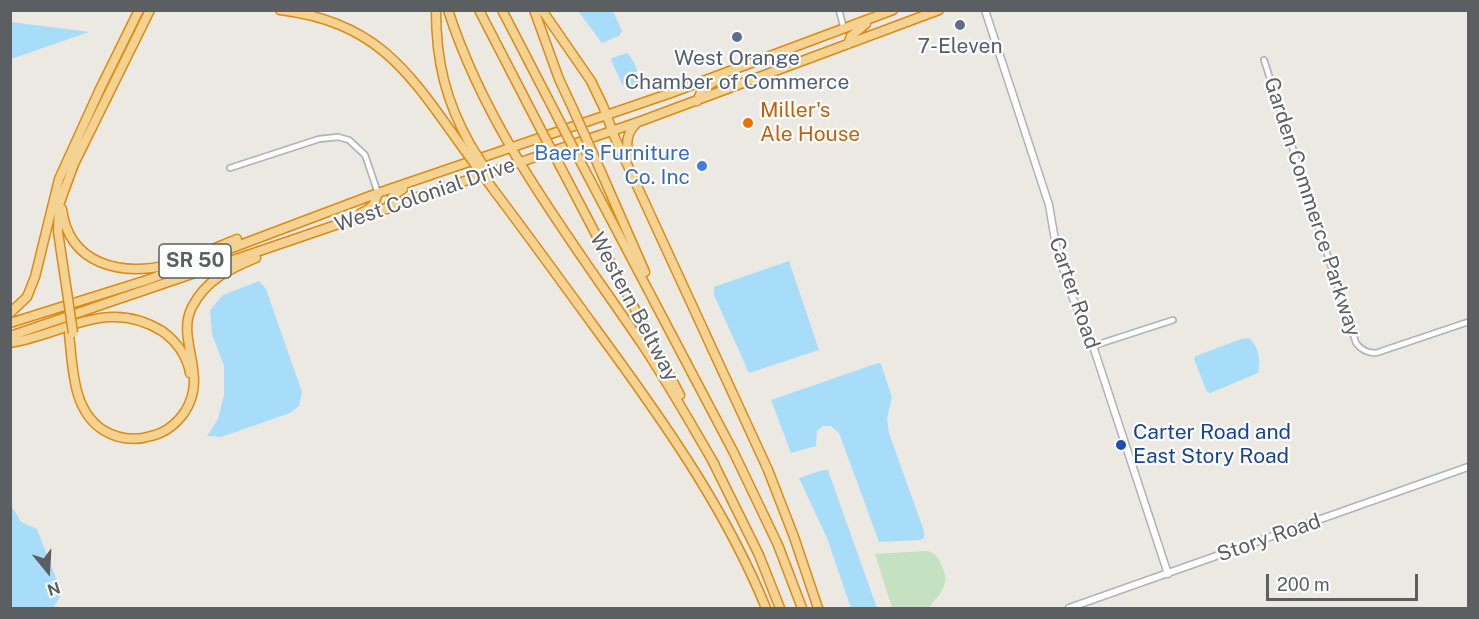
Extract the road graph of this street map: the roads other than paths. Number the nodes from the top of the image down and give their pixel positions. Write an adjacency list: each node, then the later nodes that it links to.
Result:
1 (149, 10): 31 (highway)
2 (280, 10): 24 (highway)
3 (436, 10): 24 (highway)
4 (448, 10): 25 (highway)
5 (479, 10): 46 (highway, Western Beltway, bridge)
6 (502, 10): 37 (highway, Western Beltway, bridge)
7 (534, 10): 37 (highway, bridge)
8 (542, 10): 21 (highway)
9 (839, 10): 15 (street)
10 (894, 10): 14 (highway, West Colonial Drive / SR 50)
11 (939, 10): 16 (highway, West Colonial Drive / SR 50)
12 (985, 10): 45 (street, Carter Road)
13 (138, 12): 32 (highway)
14 (876, 17): 15 (highway, West Colonial Drive / SR 50); 16 (highway)
15 (844, 29): 17 (highway); 19 (highway, West Colonial Drive / SR 50)
16 (848, 44): 17 (highway, West Colonial Drive / SR 50)
17 (834, 49): 20 (highway, West Colonial Drive / SR 50)
18 (1264, 60): 40 (street, Garden Commerce Parkway)
19 (734, 70): 20 (highway); 21 (highway, West Colonial Drive / SR 50)
20 (697, 101): 22 (highway, West Colonial Drive / SR 50)
21 (607, 114): 23 (highway); 25 (highway, West Colonial Drive / SR 50)
22 (641, 122): 23 (highway, West Colonial Drive / SR 50); 27 (highway)
23 (612, 130): 26 (highway, West Colonial Drive / SR 50); 27 (highway)
24 (467, 147): 49 (highway, bridge)
25 (511, 148): 26 (highway); 29 (highway, West Colonial Drive / SR 50)
26 (519, 163): 33 (highway, West Colonial Drive / SR 50); 46 (highway)
27 (628, 163): 52 (highway)
28 (230, 168): 30 (street)
29 (420, 180): 30 (highway, West Colonial Drive / SR 50); 33 (highway)
30 (378, 193): 34 (highway, West Colonial Drive / SR 50); 35 (highway)
31 (62, 196): 34 (highway); 36 (highway)
32 (52, 208): 36 (highway); 38 (highway)
33 (387, 209): 35 (highway, West Colonial Drive / SR 50)
34 (290, 225): 41 (highway, West Colonial Drive / SR 50)
35 (328, 229): 42 (highway); 43 (highway, West Colonial Drive / SR 50)
36 (65, 293): 42 (highway, bridge)
37 (653, 298): 51 (highway, Western Beltway)
38 (10, 313)
39 (1173, 320): 45 (street)
40 (1468, 321)
41 (10, 323)
42 (71, 333): 44 (highway)
43 (10, 336)
44 (10, 343)
45 (1093, 346): 48 (street, Carter Road)
46 (715, 465): 50 (highway, Western Beltway)
47 (1468, 467): 48 (street, Story Road)
48 (1168, 574): 53 (street, Story Road)
49 (766, 609)
50 (780, 609)
51 (802, 609)
52 (818, 609)
53 (1069, 609)

